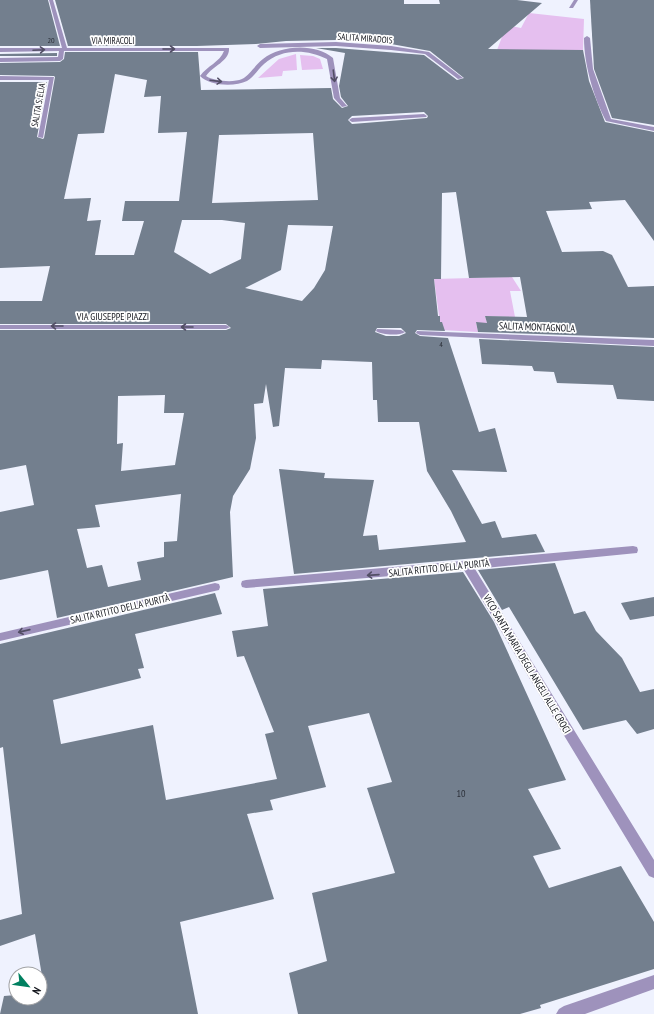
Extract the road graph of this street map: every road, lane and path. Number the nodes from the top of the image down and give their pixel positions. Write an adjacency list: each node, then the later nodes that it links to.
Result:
1 (51, 0): 8 (street)
2 (576, 0): 3 (street)
3 (571, 7)
4 (587, 38): 15 (street)
5 (260, 46): 6 (street, SALITA MIRADOIS)
6 (295, 47): 8 (street, VIA MIRACOLI, one-way to 6); 11 (street, SALITA MIRADOIS); 12 (street, one-way to 12)
7 (0, 50): 8 (street, VIA MIRACOLI, one-way to 8)
8 (64, 50): 9 (street)
9 (0, 60)
10 (0, 78): 16 (street, SALITA S. ELIA)
11 (460, 78)
12 (344, 106)
13 (424, 116): 14 (street)
14 (352, 120)
15 (654, 128)
16 (41, 138)
17 (0, 327): 18 (street, VIA GIUSEPPE PIAZZI, one-way to 17)
18 (226, 327)
19 (380, 331): 20 (street)
20 (401, 332)
21 (420, 333): 22 (street, SALITA MONTAGNOLA)
22 (654, 342)
23 (633, 550): 24 (street, SALITA RITITO DELLA PURITÀ)
24 (468, 565): 25 (street, SALITA RITITO DELLA PURITÀ, one-way to 25); 28 (street, VICO SANTA MARIA DEGLI ANGELI ALLE CROCI)
25 (246, 584)
26 (215, 587): 27 (street, SALITA RITITO DELLA PURITÀ, one-way to 27)
27 (0, 637)
28 (654, 872)
29 (654, 982): 30 (street)
30 (564, 1014)

